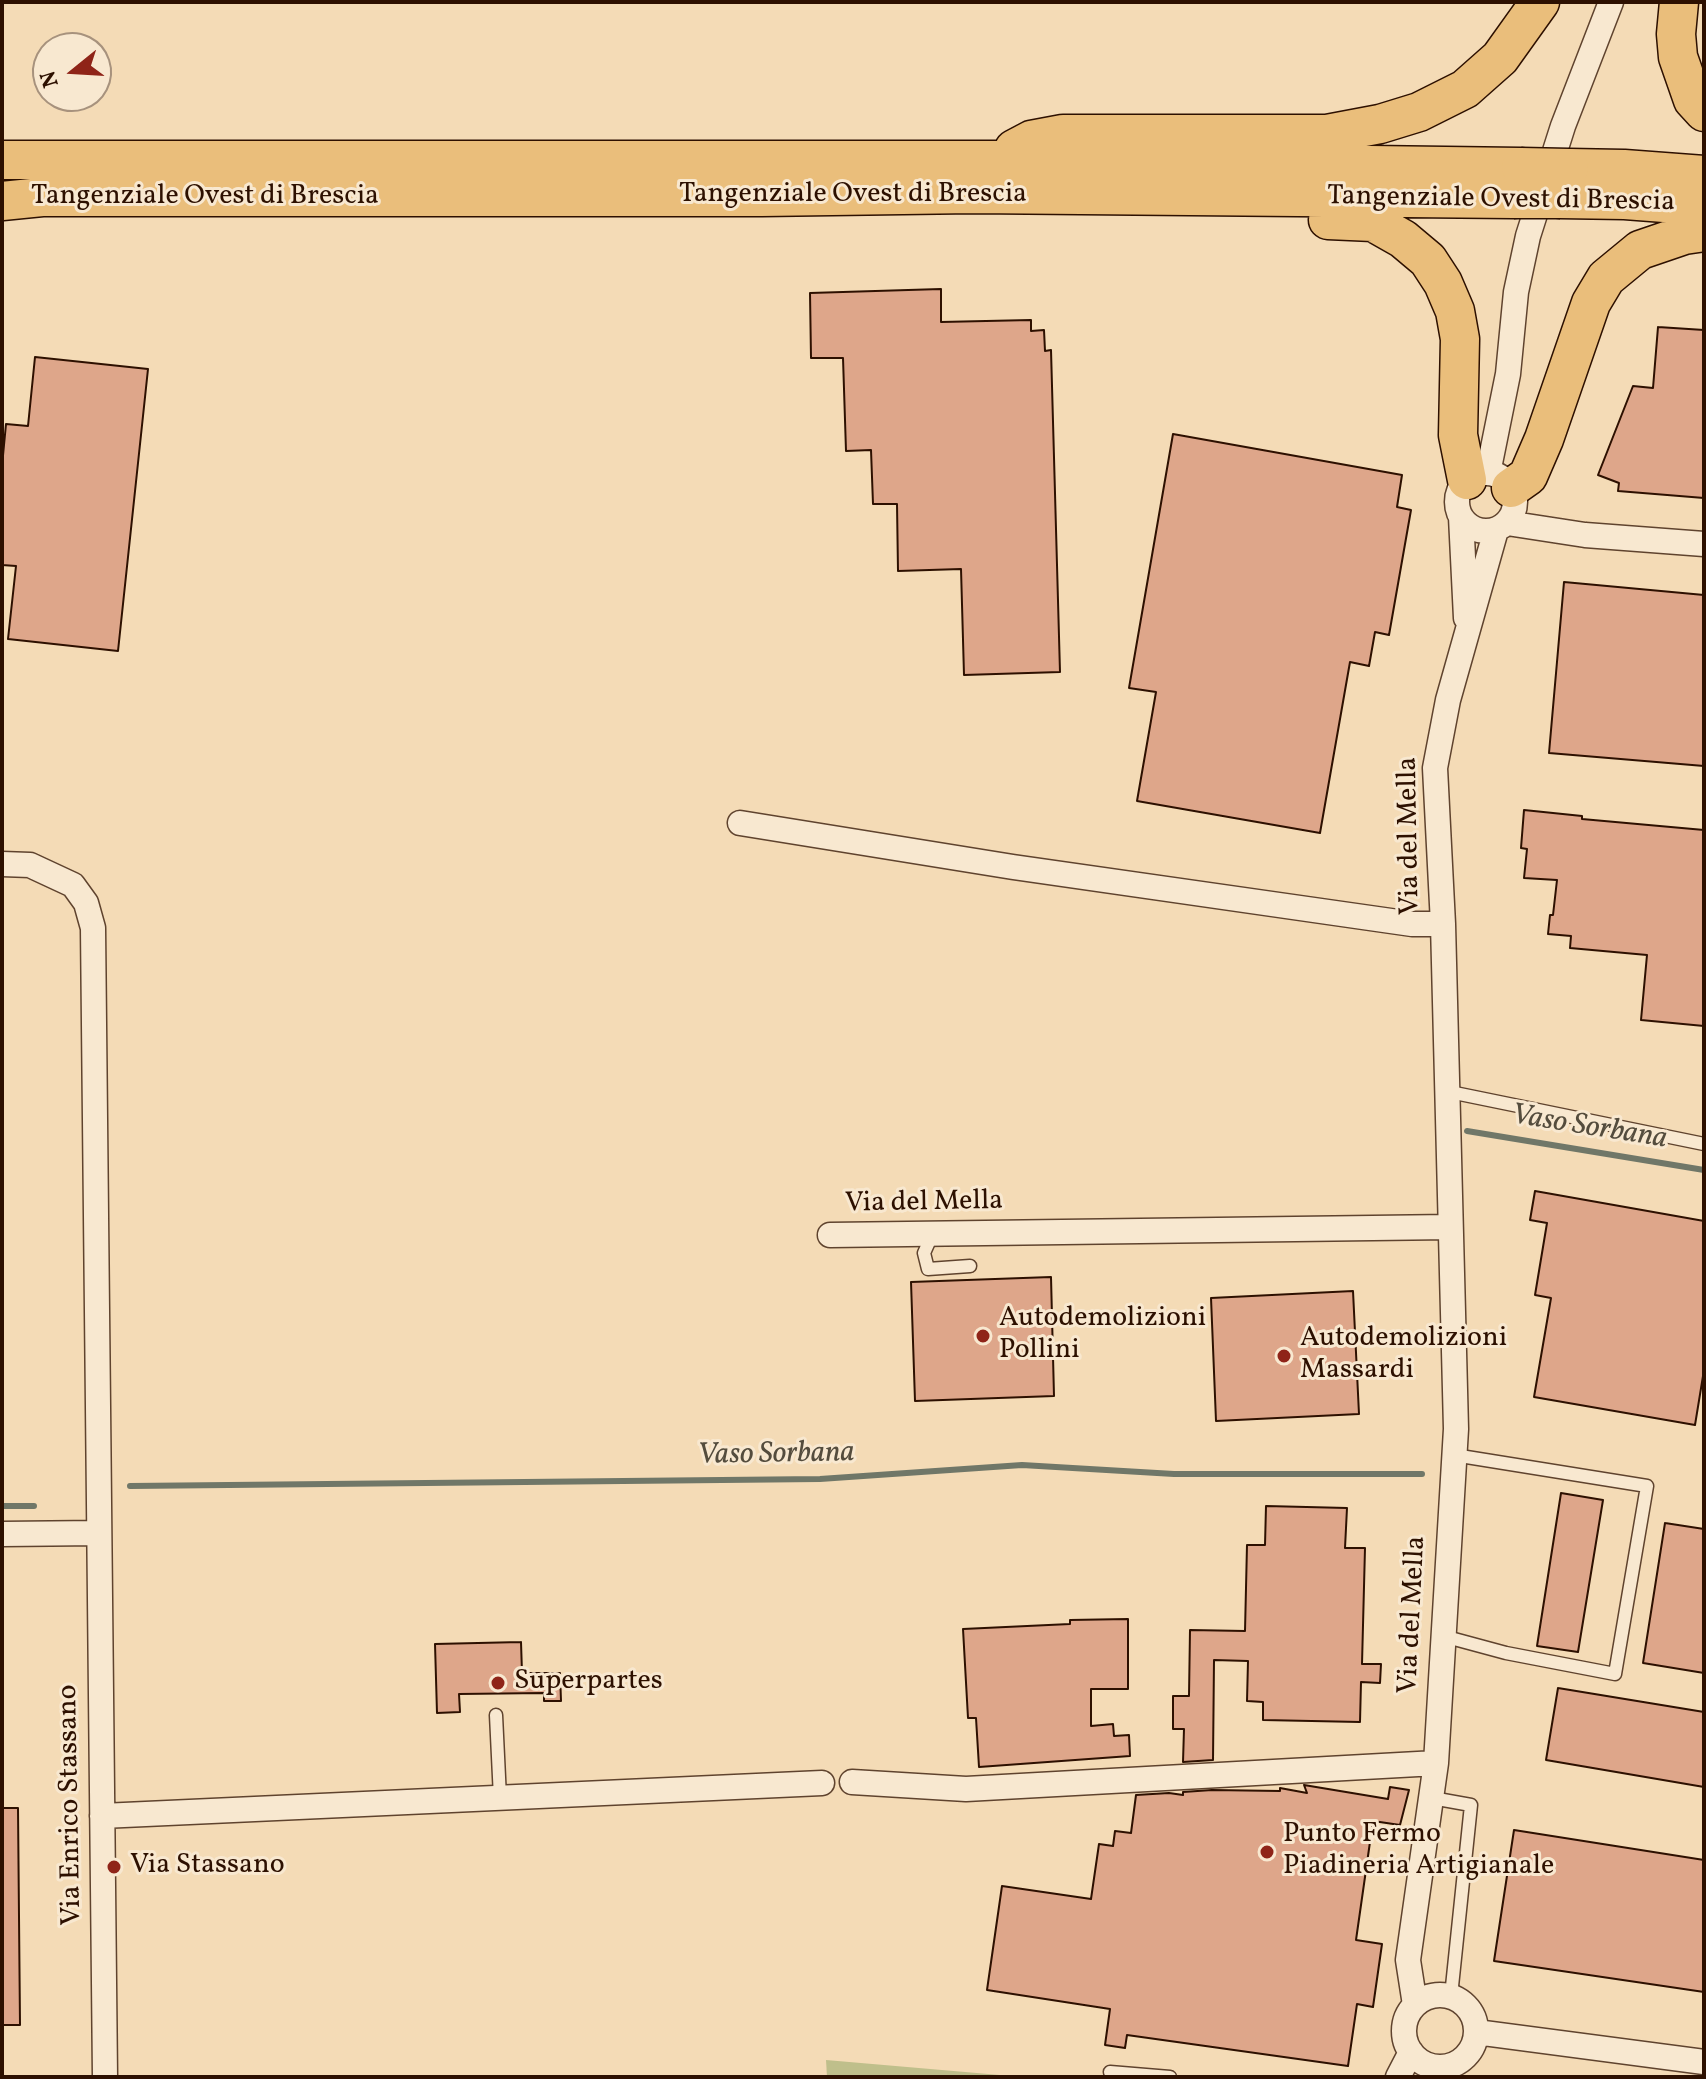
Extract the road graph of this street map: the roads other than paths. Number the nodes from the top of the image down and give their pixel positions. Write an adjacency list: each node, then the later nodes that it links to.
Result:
1 (1540, 2): 6 (main road)
2 (1611, 2): 14 (street, Via del Mella)
3 (1679, 2): 4 (main road)
4 (1704, 112)
5 (2, 160): 6 (main road, Tangenziale Ovest di Brescia)
6 (994, 160): 8 (main road, Tangenziale Ovest di Brescia)
7 (1704, 175): 9 (main road, Tangenziale Ovest di Brescia)
8 (1518, 183): 9 (main road, Tangenziale Ovest di Brescia, bridge); 10 (main road, Tangenziale Ovest di Brescia)
9 (1564, 184): 12 (main road, Tangenziale Ovest di Brescia)
10 (973, 194): 11 (main road, Tangenziale Ovest di Brescia); 14 (main road)
11 (2, 201)
12 (1704, 206)
13 (1704, 232): 14 (main road)
14 (1497, 500): 15 (street); 15 (street, Via del Mella); 16 (street); 17 (street, Via del Mella)
15 (1461, 517): 17 (street, Via del Mella)
16 (1704, 544)
17 (1467, 640): 20 (street, Via del Mella)
18 (740, 823): 20 (street)
19 (2, 864): 28 (street, Via Enrico Stassano)
20 (1443, 924): 21 (street, Via del Mella)
21 (1445, 1091): 22 (lane); 23 (street, Via del Mella)
22 (1704, 1144)
23 (1450, 1227): 24 (street, Via del Mella); 27 (street, Via del Mella)
24 (933, 1233): 25 (street, Via del Mella); 26 (lane)
25 (830, 1235)
26 (970, 1266)
27 (1454, 1455): 30 (street, Via del Mella); 30 (lane)
28 (99, 1533): 29 (street); 37 (street, Via Enrico Stassano)
29 (2, 1534)
30 (1443, 1636): 32 (street, Via del Mella)
31 (496, 1715): 35 (lane)
32 (1436, 1763): 33 (street); 36 (street, Via del Mella)
33 (852, 1782)
34 (822, 1783): 35 (street)
35 (500, 1798): 37 (street)
36 (1432, 1798): 38 (lane); 39 (street, Via del Mella)
37 (102, 1816): 45 (street, Via Enrico Stassano)
38 (1451, 1996): 39 (street); 40 (street)
39 (1415, 2005): 41 (street)
40 (1476, 2032): 42 (street); 43 (street)
41 (1411, 2052): 43 (street); 47 (street)
42 (1704, 2062)
43 (1433, 2071)
44 (1110, 2072): 46 (lane)
45 (105, 2077)
46 (1170, 2077)
47 (1398, 2077)

